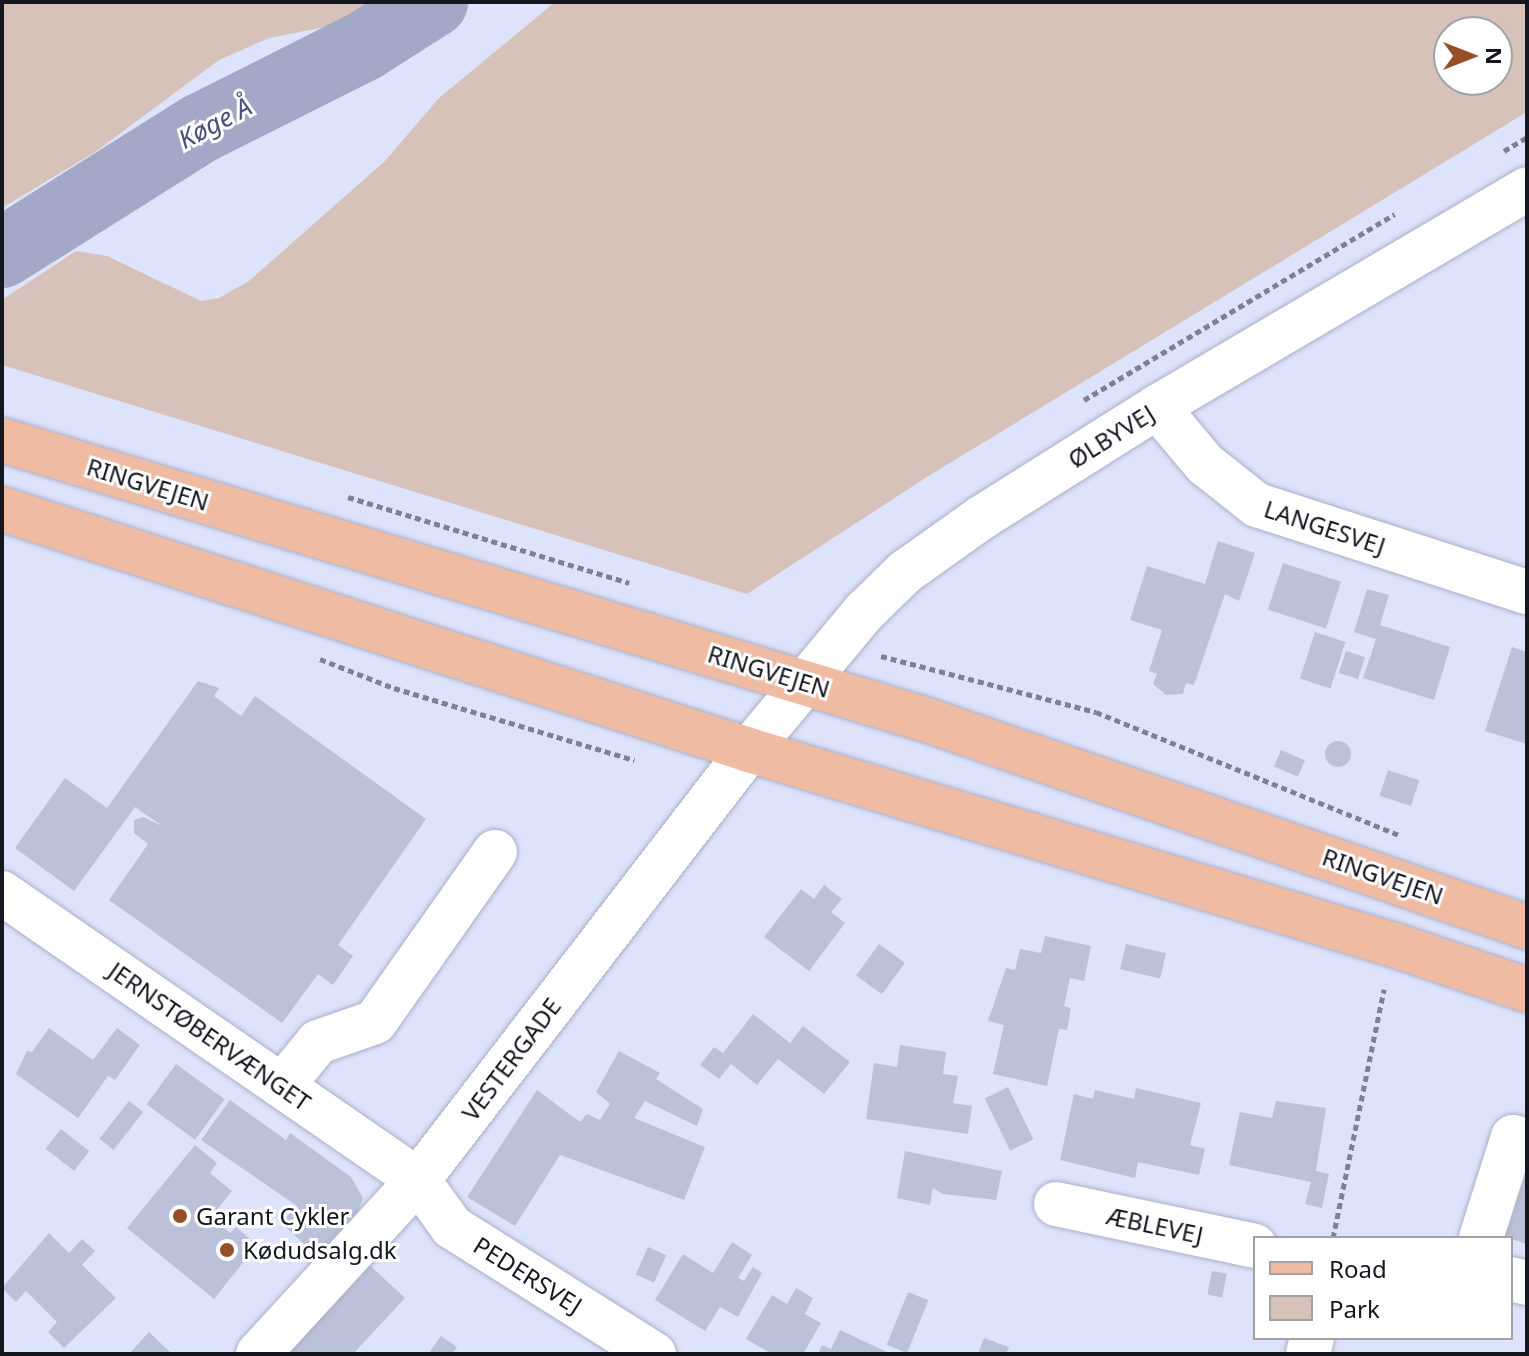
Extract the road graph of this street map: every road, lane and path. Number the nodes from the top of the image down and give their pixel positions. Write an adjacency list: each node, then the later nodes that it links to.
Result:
1 (1527, 189): 2 (street, ØLBYVEJ)
2 (1157, 407): 5 (street, LANGESVEJ); 6 (street, ØLBYVEJ)
3 (2, 440): 7 (main road, RINGVEJEN)
4 (2, 509): 8 (main road)
5 (1527, 592)
6 (836, 645): 7 (street, ØLBYVEJ); 9 (path)
7 (805, 681): 8 (street, ØLBYVEJ); 12 (main road, RINGVEJEN)
8 (749, 750): 14 (main road); 17 (street, VESTERGADE)
9 (1411, 840)
10 (495, 852): 15 (street)
11 (2, 893): 15 (street, JERNSTØBERVÆNGET)
12 (1527, 927)
13 (1384, 989): 19 (path)
14 (1527, 990)
15 (282, 1086): 17 (street, JERNSTØBERVÆNGET)
16 (1527, 1141): 20 (street)
17 (418, 1180): 22 (street, VESTERGADE); 23 (street, PEDERSVEJ)
18 (1056, 1204): 21 (street, ÆBLEVEJ)
19 (1333, 1236)
20 (1482, 1236)
21 (1253, 1246)
22 (258, 1354)
23 (654, 1354)

